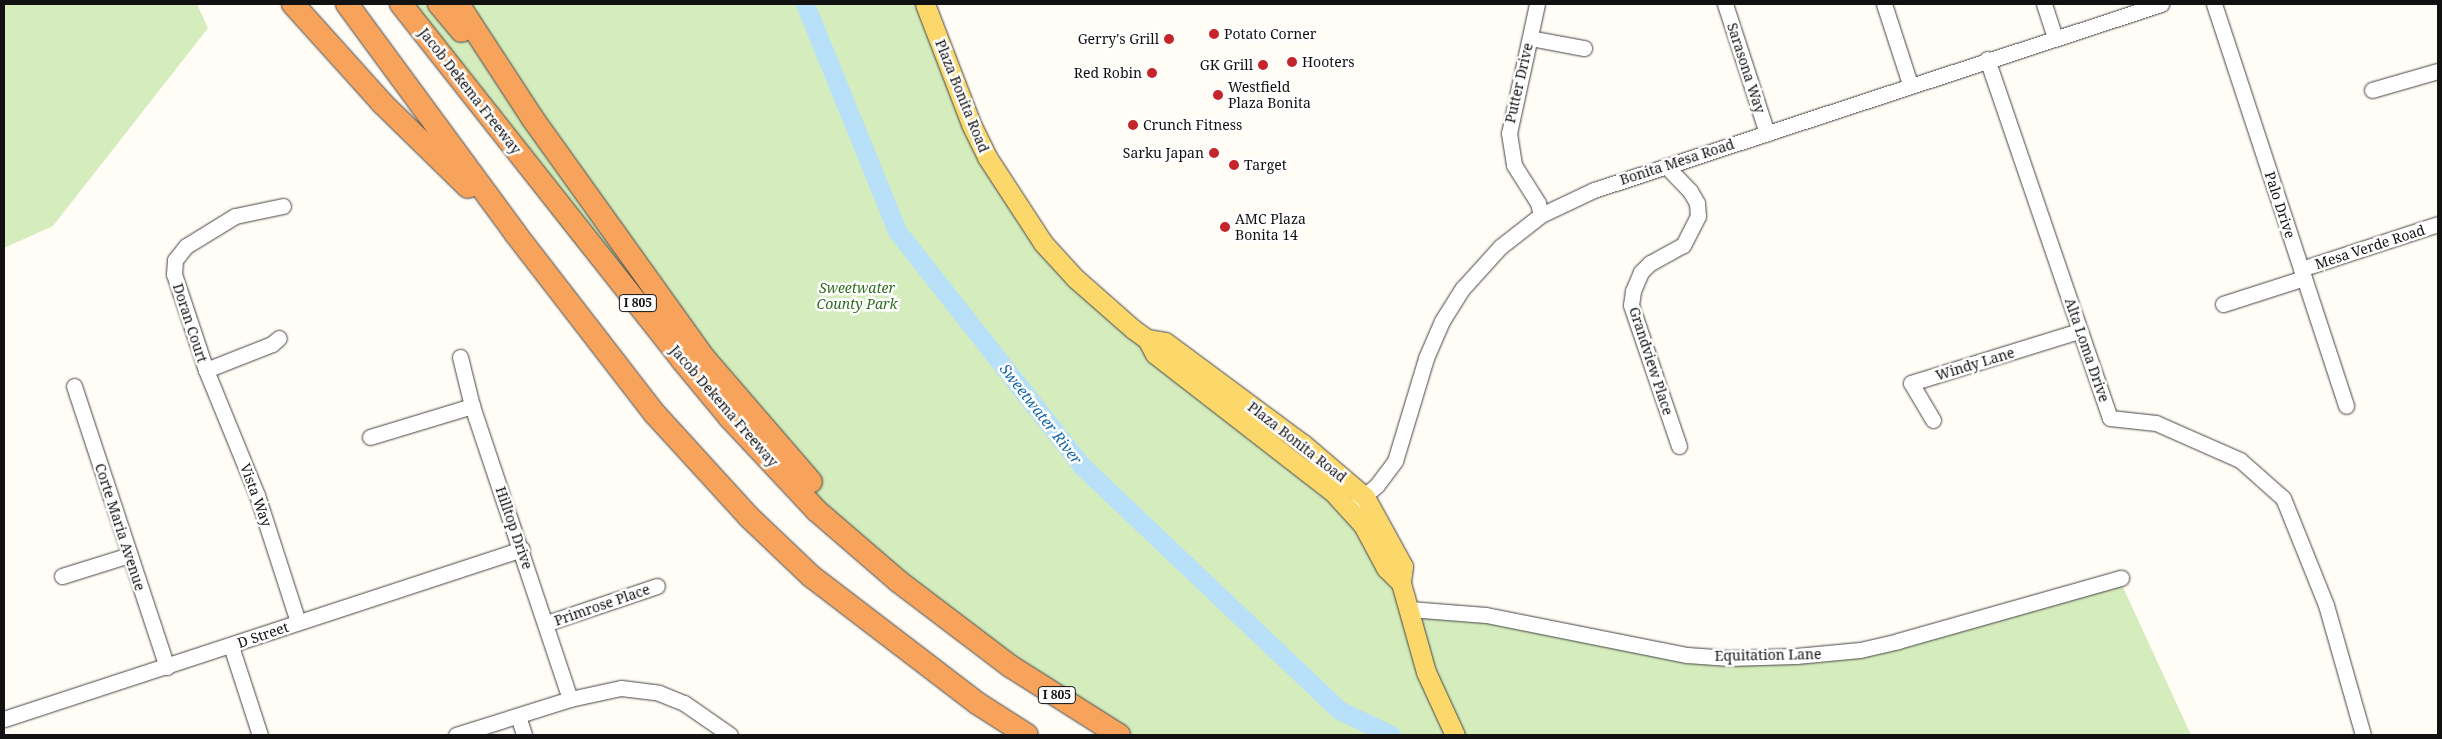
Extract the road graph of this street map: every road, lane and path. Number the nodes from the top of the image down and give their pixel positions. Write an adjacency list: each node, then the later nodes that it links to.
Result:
1 (292, 4): 26 (highway)
2 (347, 4): 26 (highway)
3 (401, 4): 46 (highway, Jacob Dekema Freeway / I 805)
4 (439, 4): 20 (highway)
5 (458, 4): 20 (highway)
6 (925, 4): 31 (main road, Plaza Bonita Road)
7 (1536, 4): 14 (street, Putter Drive)
8 (1725, 4): 21 (street, Sarasona Way)
9 (1884, 4): 18 (street)
10 (2044, 4): 13 (street)
11 (2161, 4): 13 (street, Bonita Mesa Road)
12 (2214, 4): 27 (street, Palo Drive)
13 (2055, 37): 16 (street, Bonita Mesa Road)
14 (1530, 38): 15 (street); 24 (street, Putter Drive)
15 (1584, 48)
16 (1987, 59): 18 (street, Bonita Mesa Road); 29 (street, Alta Loma Drive)
17 (2438, 70): 19 (street)
18 (1910, 84): 21 (street, Bonita Mesa Road)
19 (2372, 90)
20 (533, 119): 46 (highway)
21 (1767, 133): 22 (street, Bonita Mesa Road)
22 (1666, 166): 24 (street, Bonita Mesa Road); 39 (street, Grandview Place)
23 (283, 206): 33 (street, Doran Court)
24 (1541, 215): 40 (street, Bonita Mesa Road)
25 (2438, 224): 27 (street, Mesa Verde Road)
26 (515, 233): 61 (highway)
27 (2302, 273): 28 (street, Mesa Verde Road); 36 (street, Palo Drive)
28 (2223, 304)
29 (2079, 331): 37 (street, Windy Lane); 64 (street, Alta Loma Drive)
30 (279, 338): 33 (street, Doran Court)
31 (1147, 339): 40 (main road, Plaza Bonita Road); 41 (main road, Plaza Bonita Road)
32 (460, 357): 35 (street, Hilltop Drive)
33 (206, 370): 50 (street, Vista Way)
34 (74, 386): 43 (street, Corte Maria Avenue)
35 (472, 406): 38 (street); 42 (street, Hilltop Drive)
36 (2346, 406)
37 (1933, 420)
38 (370, 437)
39 (1679, 446)
40 (1365, 497): 41 (street, Bonita Mesa Road); 47 (main road, Plaza Bonita Road)
41 (1347, 508): 47 (main road, Plaza Bonita Road)
42 (522, 549): 50 (street, D Street); 51 (street, Hilltop Drive)
43 (130, 555): 44 (street); 53 (street, Corte Maria Avenue)
44 (62, 576)
45 (2121, 578): 49 (street, Equitation Lane)
46 (898, 580): 62 (highway, Jacob Dekema Freeway / I 805)
47 (1401, 583): 49 (main road, Plaza Bonita Road)
48 (657, 586): 51 (street, Primrose Place)
49 (1409, 609): 63 (main road, Plaza Bonita Road)
50 (298, 622): 52 (street, D Street)
51 (547, 623): 54 (street, Hilltop Drive)
52 (231, 646): 53 (street, D Street); 57 (street)
53 (166, 667): 56 (street, D Street)
54 (570, 699): 55 (street); 60 (street)
55 (518, 716): 58 (street); 59 (street)
56 (4, 719)
57 (260, 735)
58 (456, 735)
59 (524, 735)
60 (730, 735)
61 (1027, 735)
62 (1119, 735)
63 (1455, 735)
64 (2363, 735)

